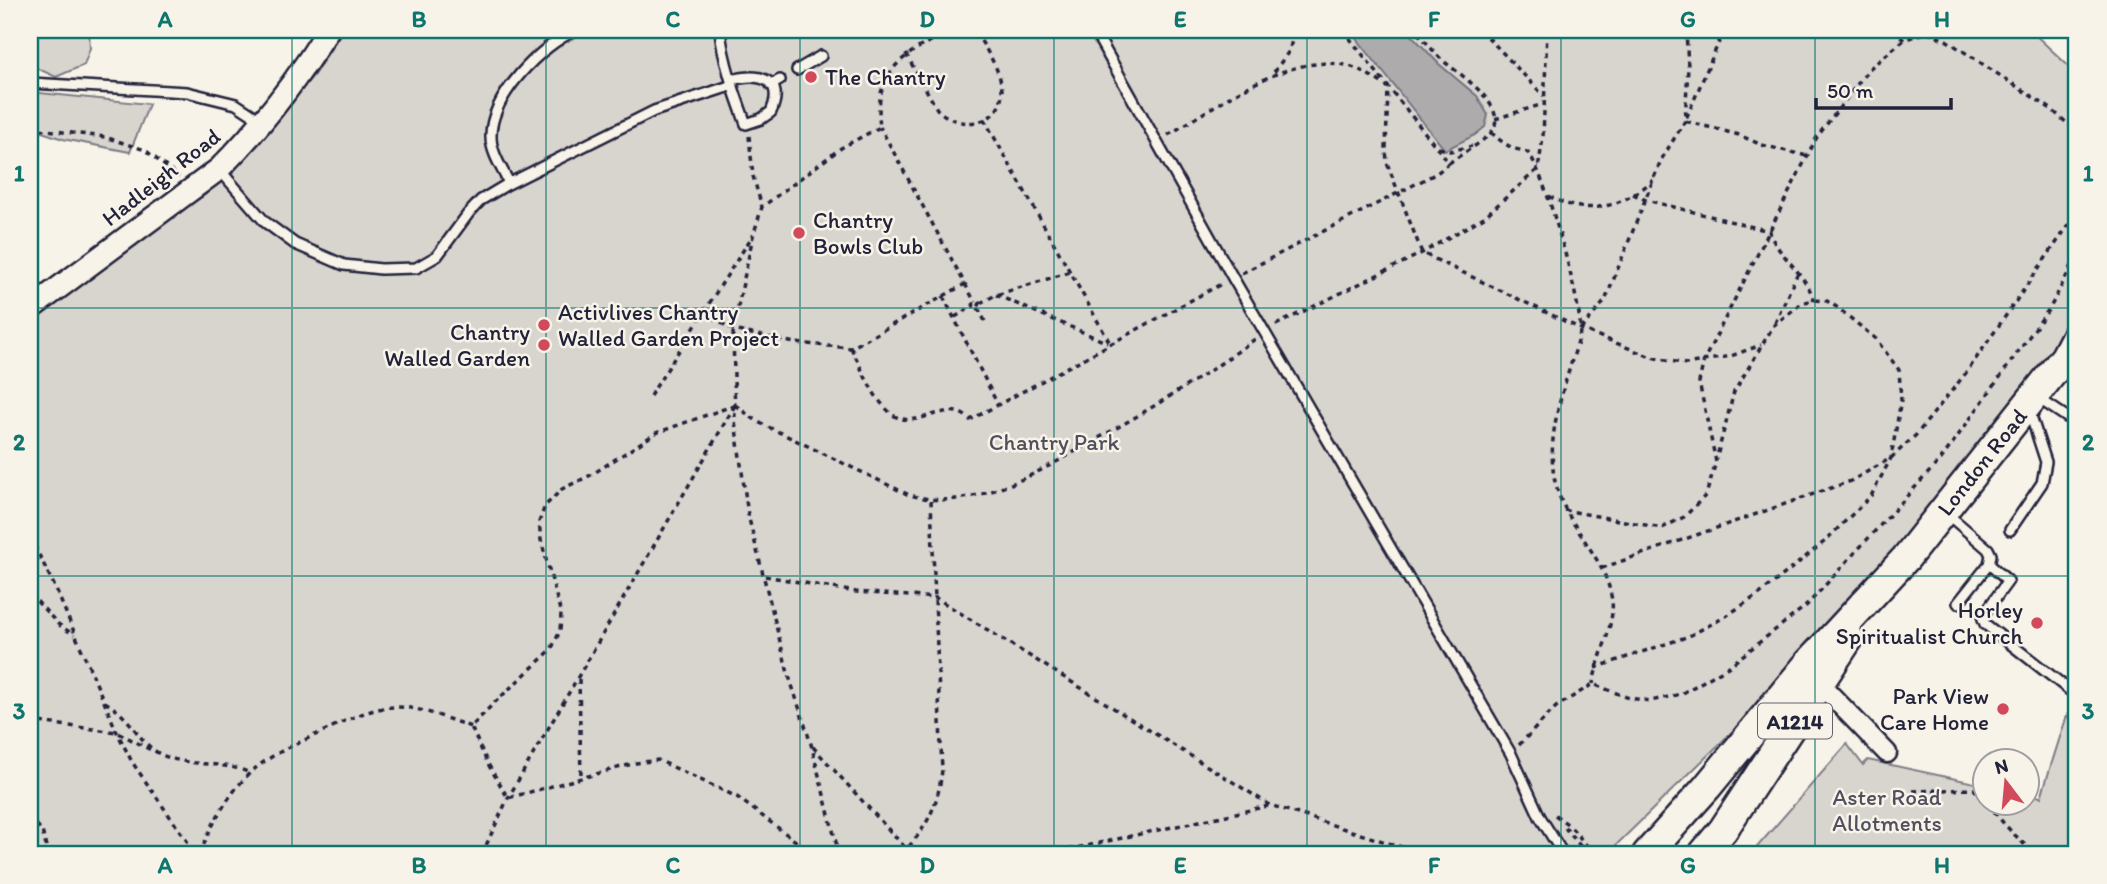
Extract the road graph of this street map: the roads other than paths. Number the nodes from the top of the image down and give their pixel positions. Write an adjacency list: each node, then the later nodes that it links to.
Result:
1 (328, 30): 11 (street, Hadleigh Road)
2 (576, 30): 13 (lane)
3 (720, 30): 8 (lane)
4 (1094, 30): 26 (lane)
5 (821, 56): 6 (lane)
6 (797, 70)
7 (780, 80): 10 (lane)
8 (732, 82): 10 (lane); 10 (lane); 13 (lane)
9 (30, 83): 11 (lane)
10 (771, 85)
11 (262, 121): 12 (street, Hadleigh Road)
12 (219, 169): 13 (lane); 14 (street, Hadleigh Road)
13 (509, 183)
14 (30, 309)
15 (2077, 334): 16 (main road, London Road / A1214)
16 (2031, 400): 17 (lane); 18 (main road, London Road / A1214); 19 (lane)
17 (2076, 422)
18 (1944, 511): 20 (lane); 21 (main road, London Road / A1214)
19 (2010, 530)
20 (1989, 564): 22 (lane); 24 (lane)
21 (1882, 585): 23 (main road, London Road / A1214); 27 (main road, London Road / A1214)
22 (1958, 603)
23 (1820, 684): 25 (street); 28 (main road, London Road / A1214)
24 (2077, 696)
25 (1887, 753)
26 (1563, 854)
27 (1647, 854)
28 (1703, 854)

